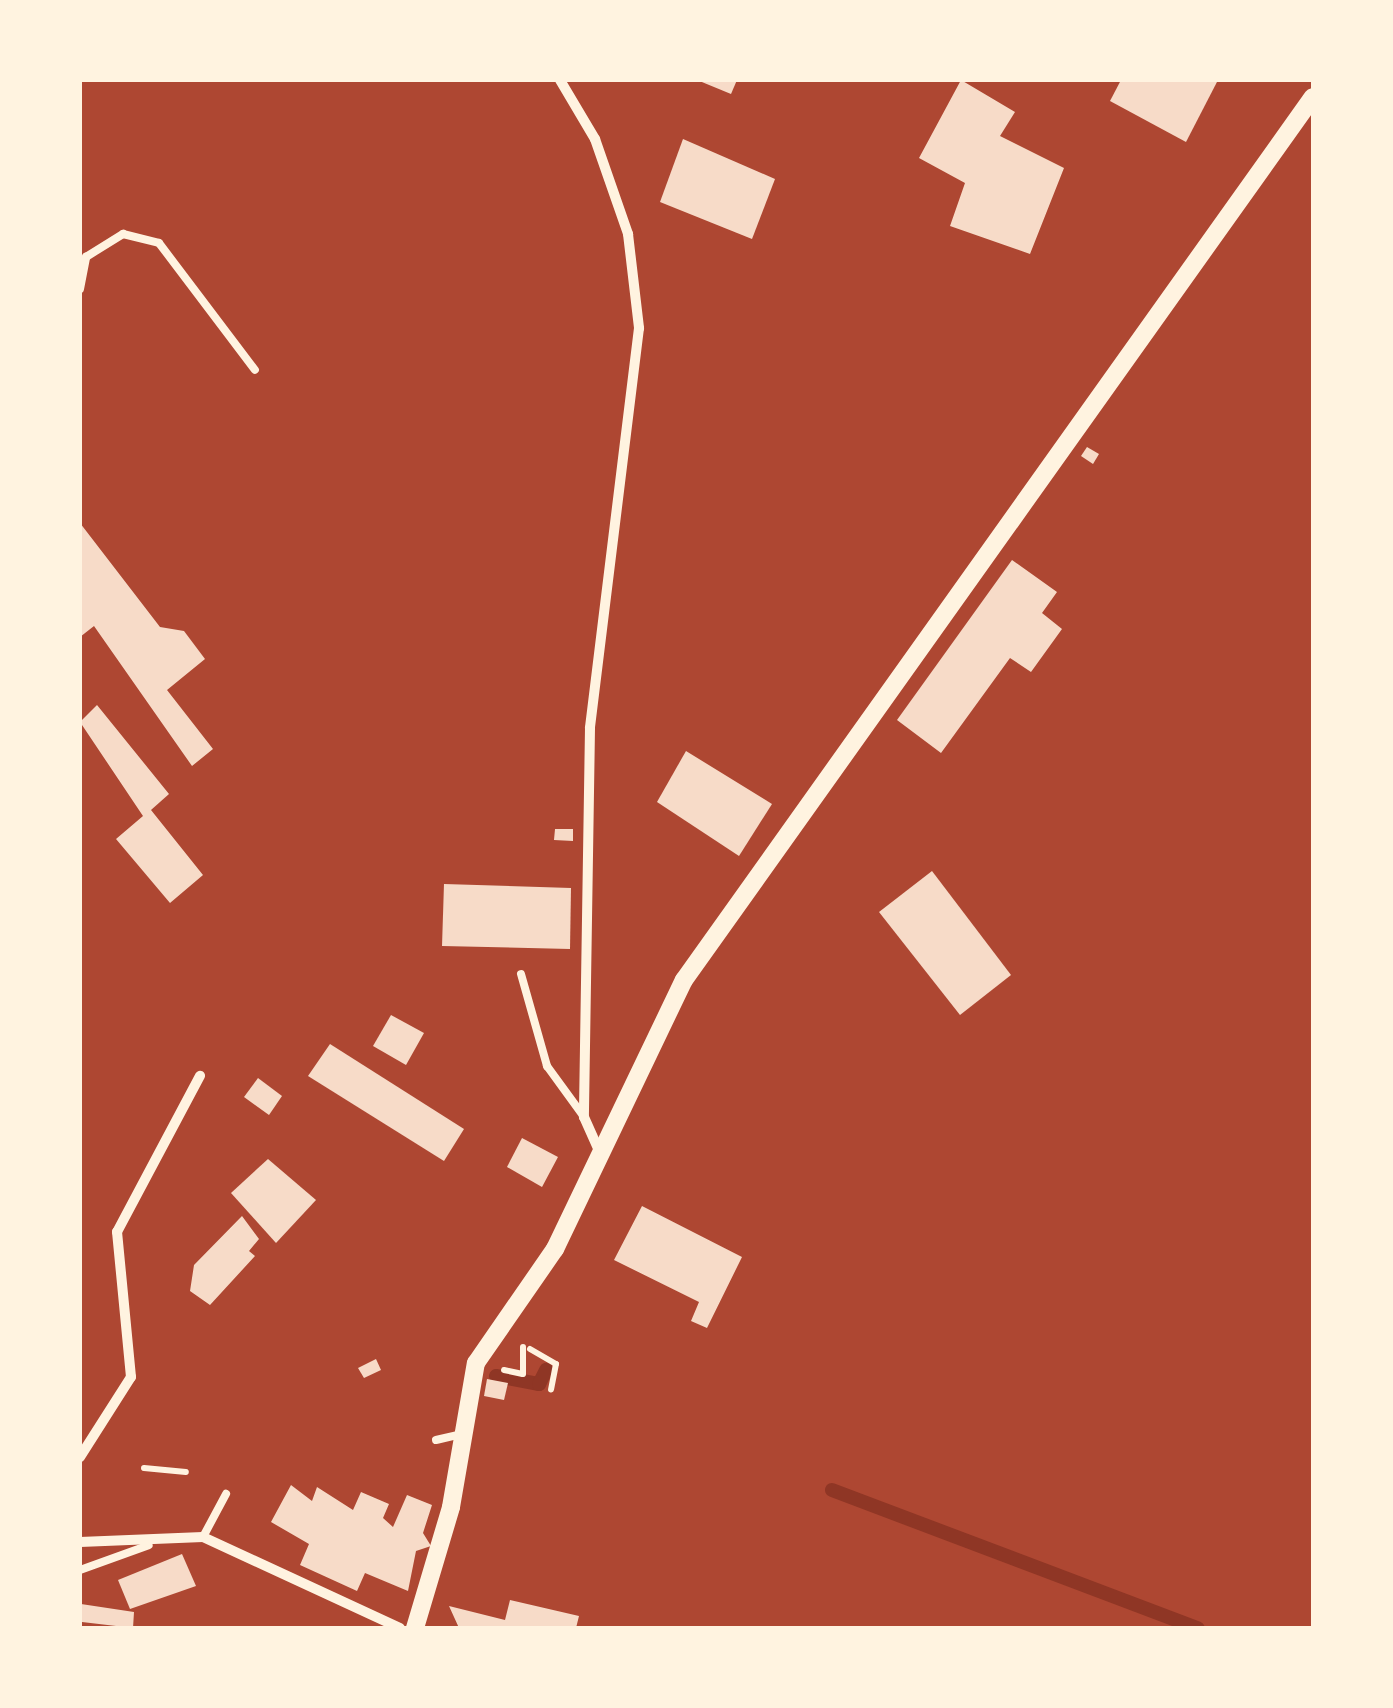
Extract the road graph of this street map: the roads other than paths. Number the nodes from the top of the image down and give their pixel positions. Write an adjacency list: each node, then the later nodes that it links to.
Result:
1 (560, 80): 7 (street)
2 (1312, 101): 8 (street)
3 (80, 289): 4 (lane)
4 (255, 370)
5 (520, 974): 7 (lane)
6 (200, 1076): 11 (street)
7 (584, 1116): 8 (street)
8 (598, 1148): 9 (street)
9 (465, 1433): 10 (lane); 18 (street)
10 (436, 1440)
11 (80, 1457)
12 (226, 1494): 13 (lane)
13 (203, 1537): 15 (street); 17 (street)
14 (80, 1542): 15 (street)
15 (149, 1545): 16 (lane)
16 (80, 1570)
17 (400, 1628)
18 (415, 1628)

